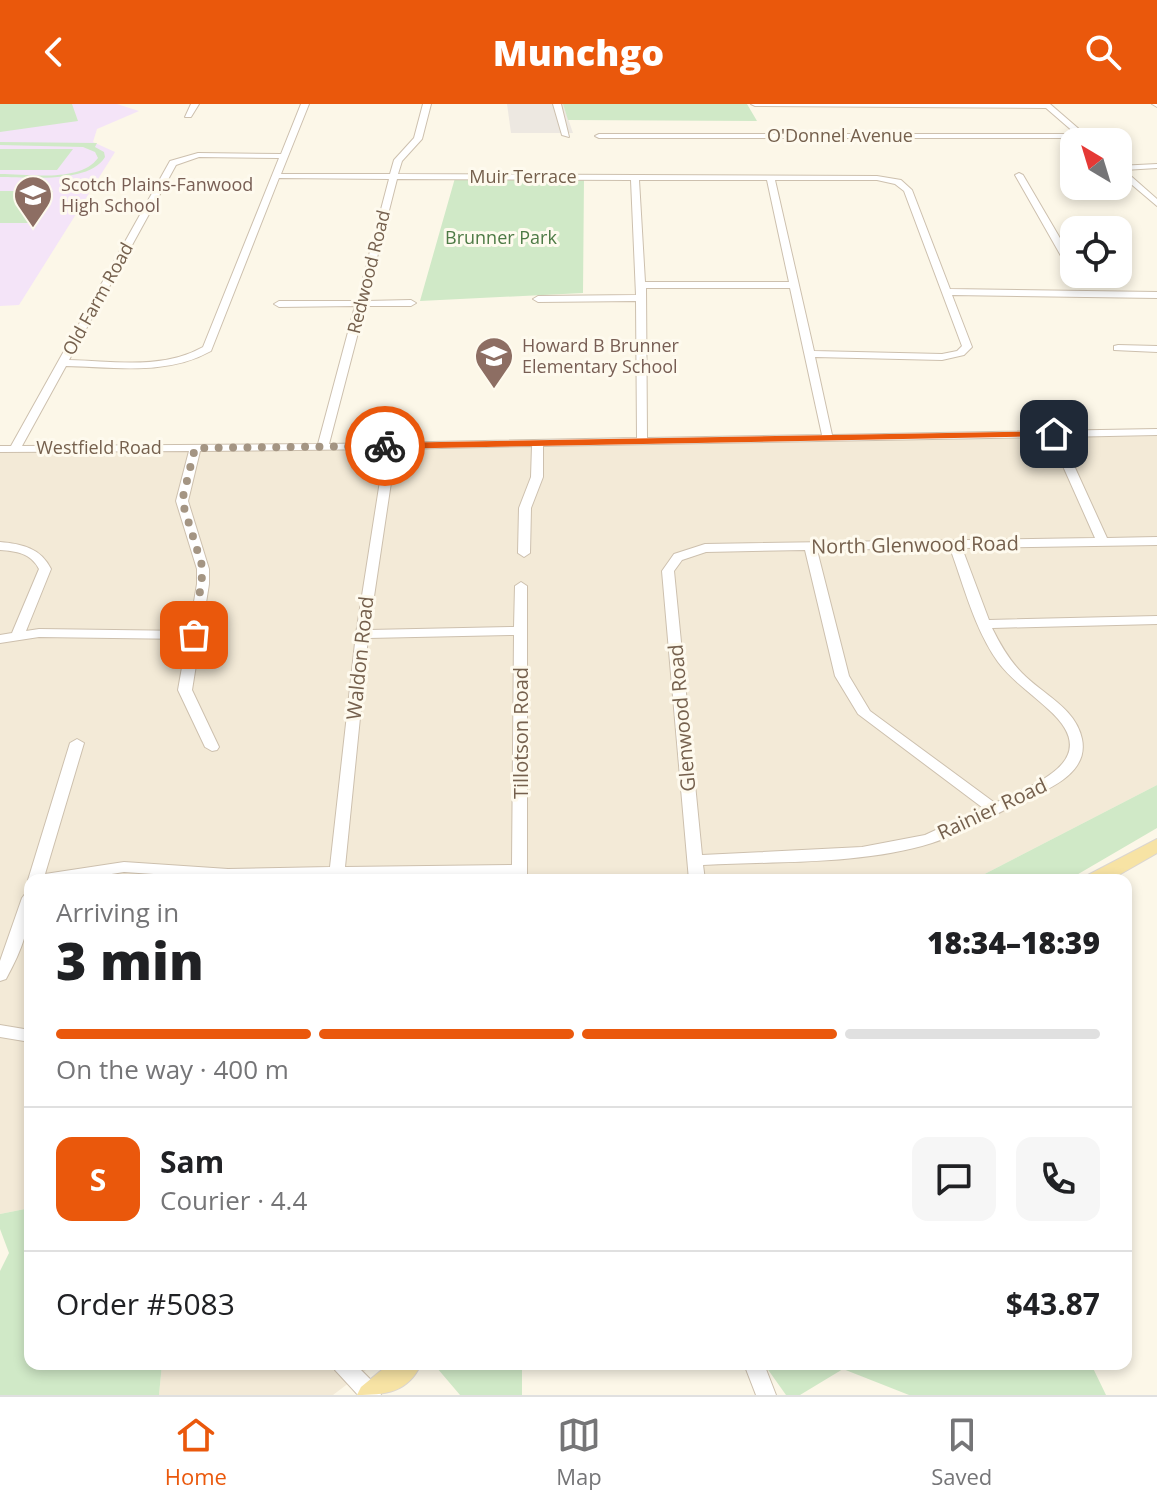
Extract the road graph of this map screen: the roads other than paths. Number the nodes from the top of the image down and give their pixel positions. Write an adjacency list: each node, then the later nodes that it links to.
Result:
1 (195, 104): 7 (street)
2 (305, 104): 12 (street)
3 (427, 104): 17 (street, Redwood Road)
4 (557, 104): 9 (street)
5 (755, 104): 6 (street)
6 (1046, 105): 8 (street)
7 (188, 115)
8 (1072, 128)
9 (566, 135)
10 (599, 136): 11 (street, O'Donnel Avenue)
11 (1060, 139)
12 (283, 156): 16 (street); 37 (street, Old Farm Road)
13 (1157, 166): 14 (street)
14 (1132, 167)
15 (1019, 175): 22 (street)
16 (275, 176): 17 (street, Muir Terrace); 37 (street)
17 (393, 176): 18 (street, Muir Terrace); 31 (street, Redwood Road)
18 (635, 177): 19 (street, Muir Terrace); 23 (street)
19 (770, 177): 24 (street); 26 (street, Muir Terrace)
20 (1132, 181): 21 (street)
21 (1157, 203)
22 (1060, 246)
23 (641, 285): 24 (street); 29 (street)
24 (794, 285): 36 (street)
25 (1084, 288): 27 (street)
26 (948, 292): 27 (street); 36 (street)
27 (1088, 294): 28 (street)
28 (1157, 295)
29 (639, 298): 30 (street); 41 (street)
30 (538, 299)
31 (363, 302): 32 (street); 33 (street); 44 (street, Redwood Road)
32 (411, 303)
33 (279, 304)
34 (1118, 348): 35 (street)
35 (1157, 349)
36 (809, 354): 40 (street)
37 (63, 363): 47 (street, Old Farm Road)
38 (1157, 432): 39 (street, Westfield Road)
39 (1054, 434): 40 (street, Westfield Road); 49 (street)
40 (828, 439): 41 (street, Westfield Road)
41 (642, 442): 42 (street, Westfield Road)
42 (538, 443): 43 (street, Westfield Road); 53 (street)
43 (391, 446): 44 (street, Westfield Road); 60 (street, Waldon Road)
44 (323, 447): 45 (street, Westfield Road)
45 (195, 448): 47 (street, Westfield Road); 62 (street)
46 (0, 449): 47 (street, Westfield Road)
47 (15, 449)
48 (1157, 541): 49 (street, North Glenwood Road)
49 (1103, 542): 50 (street, North Glenwood Road)
50 (955, 544): 52 (street, North Glenwood Road); 57 (street, Rainier Road)
51 (0, 546): 61 (street)
52 (810, 546): 54 (street, North Glenwood Road); 66 (street)
53 (524, 553)
54 (675, 559): 68 (street, Glenwood Road)
55 (521, 586): 58 (street, Tillotson Road)
56 (1153, 620): 57 (street); 59 (street)
57 (985, 624): 66 (street, Rainier Road)
58 (522, 631): 60 (street); 75 (street, Tillotson Road)
59 (1157, 633)
60 (362, 634): 69 (street, Waldon Road)
61 (18, 635): 62 (street); 63 (street)
62 (194, 635): 65 (street)
63 (0, 639)
64 (77, 743): 70 (street)
65 (212, 747)
66 (995, 810): 68 (street, Rainier Road)
67 (1157, 845): 77 (main road)
68 (695, 860): 76 (street, Glenwood Road)
69 (337, 872): 72 (street); 74 (street)
70 (38, 874)
71 (80, 874): 73 (street)
72 (228, 874)
73 (228, 874)
74 (459, 874)
75 (520, 874)
76 (696, 874)
77 (1106, 874)
78 (24, 917): 79 (street)
79 (0, 975)
80 (0, 1031): 81 (street)
81 (24, 1035)
82 (348, 1370): 85 (street)
83 (401, 1370): 85 (main road)
84 (756, 1370): 86 (street)
85 (371, 1394)
86 (766, 1395)

